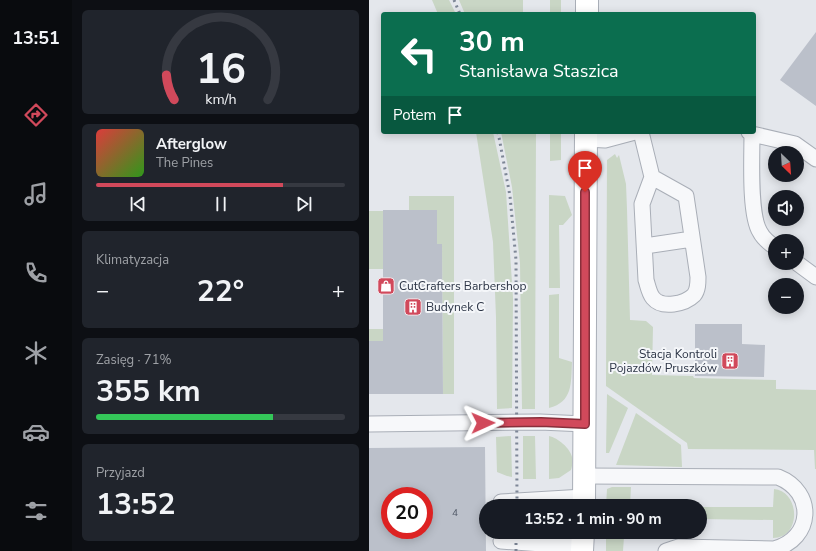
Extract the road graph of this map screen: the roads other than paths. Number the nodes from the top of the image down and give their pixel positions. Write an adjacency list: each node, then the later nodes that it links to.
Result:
1 (587, 0): 2 (street)
2 (587, 12)
3 (628, 134): 7 (lane)
4 (641, 134): 9 (lane)
5 (751, 134): 11 (lane)
6 (755, 134): 8 (lane)
7 (586, 136): 16 (street)
8 (816, 159)
9 (652, 177): 10 (lane); 12 (lane)
10 (693, 239): 12 (lane); 12 (lane)
11 (768, 242)
12 (645, 246)
13 (804, 268): 14 (lane)
14 (816, 276)
15 (369, 424): 16 (lane)
16 (585, 424): 17 (street)
17 (584, 493): 18 (lane); 21 (lane)
18 (529, 499)
19 (501, 541): 20 (lane)
20 (583, 543)
21 (666, 551)

